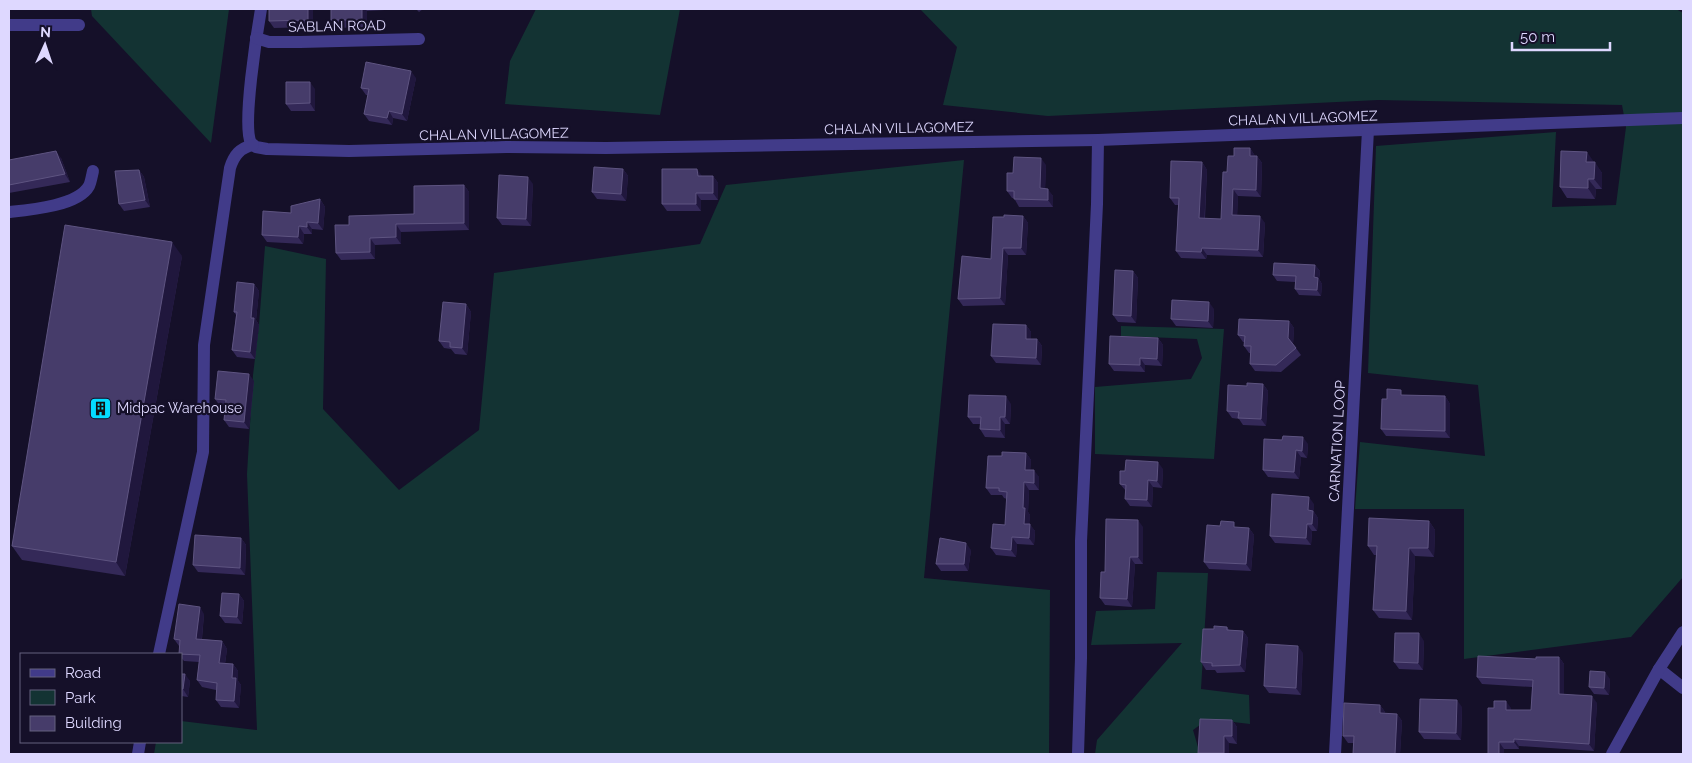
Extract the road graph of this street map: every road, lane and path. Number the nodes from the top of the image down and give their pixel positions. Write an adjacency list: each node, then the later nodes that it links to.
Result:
1 (261, 9): 4 (street)
2 (9, 25): 3 (street)
3 (79, 25)
4 (256, 38): 5 (street, SABLAN ROAD); 9 (street)
5 (419, 39)
6 (1683, 118): 7 (street, CHALAN VILLAGOMEZ)
7 (1368, 130): 8 (street, CHALAN VILLAGOMEZ); 17 (street, CARNATION LOOP)
8 (1098, 140): 9 (street, CHALAN VILLAGOMEZ); 16 (street)
9 (253, 145): 13 (street)
10 (93, 171): 11 (street)
11 (9, 212)
12 (1683, 632): 14 (street)
13 (159, 653)
14 (1660, 669): 15 (street); 18 (street)
15 (1683, 688)
16 (1078, 754)
17 (1335, 754)
18 (1612, 754)

